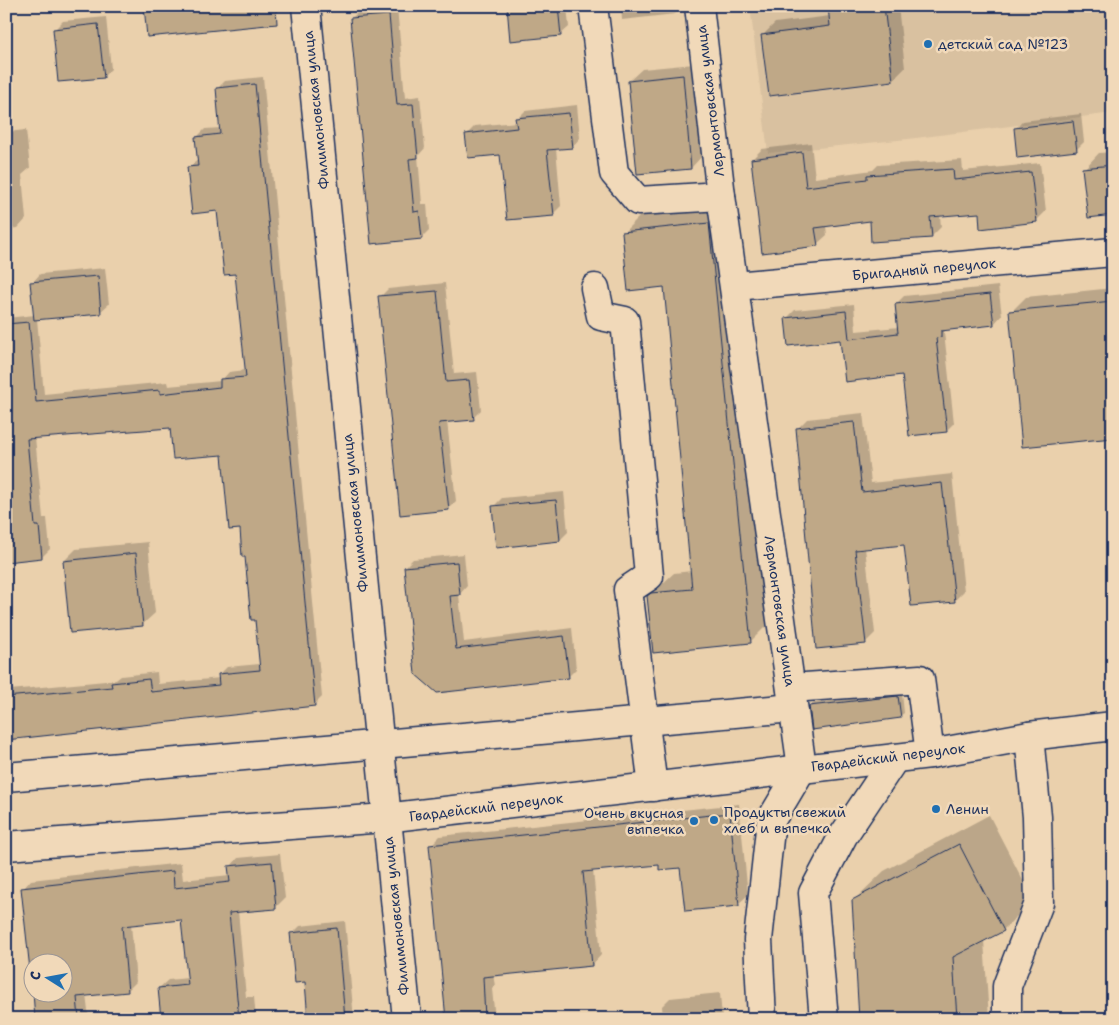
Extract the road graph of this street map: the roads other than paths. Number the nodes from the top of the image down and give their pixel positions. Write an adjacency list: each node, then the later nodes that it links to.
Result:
1 (306, 6): 12 (street, Филимоновская улица)
2 (594, 6): 4 (street, Лермонтовская улица)
3 (699, 6): 4 (street, Лермонтовская улица)
4 (721, 196): 6 (street, Лермонтовская улица)
5 (1113, 252): 6 (street, Бригадный переулок)
6 (735, 286): 8 (street, Лермонтовская улица)
7 (595, 288): 9 (street)
8 (792, 698): 9 (street); 13 (street); 15 (street, Лермонтовская улица)
9 (645, 721): 12 (street); 17 (street)
10 (1113, 726): 11 (street, Гвардейский переулок)
11 (1029, 736): 13 (street, Гвардейский переулок); 23 (street)
12 (378, 744): 16 (street); 18 (street, Филимоновская улица)
13 (930, 754): 14 (street, Гвардейский переулок)
14 (895, 758): 15 (street, Гвардейский переулок); 22 (street)
15 (802, 768): 17 (street, Гвардейский переулок); 21 (street)
16 (6, 777)
17 (653, 787): 18 (street, Гвардейский переулок)
18 (385, 818): 19 (street, Гвардейский переулок); 20 (street, Филимоновская улица)
19 (6, 846)
20 (407, 1019)
21 (762, 1019)
22 (824, 1019)
23 (1007, 1019)

